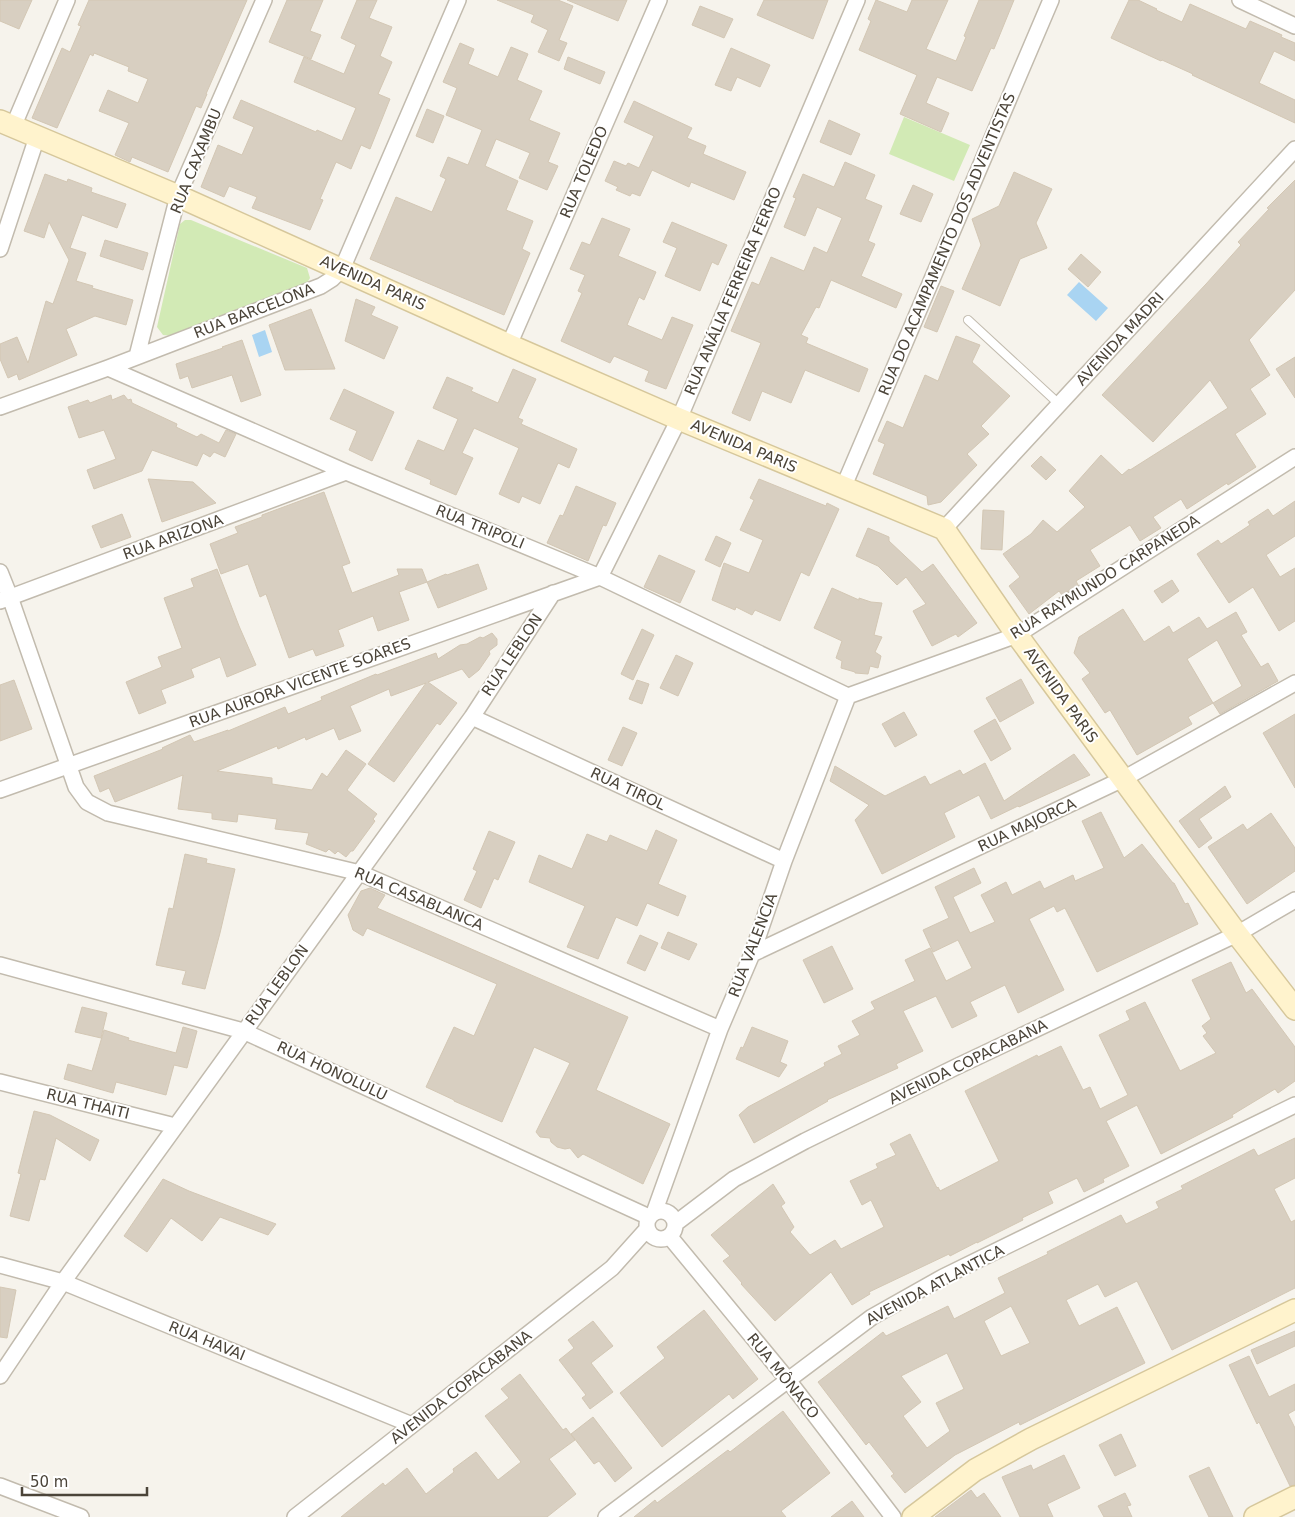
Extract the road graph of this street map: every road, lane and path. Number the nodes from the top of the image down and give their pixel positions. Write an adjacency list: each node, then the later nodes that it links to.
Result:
1 (68, 0): 9 (street)
2 (264, 0): 12 (street, RUA CAXAMBU)
3 (458, 0): 14 (street, RUA BARCELONA)
4 (659, 0): 16 (street, RUA TOLEDO)
5 (857, 0): 21 (street, RUA ANÁLIA FERREIRA FERRO)
6 (1051, 0): 24 (street, RUA DO ACAMPAMENTO DOS ADVENTISTAS)
7 (1241, 0): 8 (street)
8 (1295, 26)
9 (7, 124): 10 (street, AVENIDA PARIS)
10 (37, 137): 12 (street, AVENIDA PARIS); 13 (street)
11 (1295, 149): 19 (street, AVENIDA MADRI)
12 (178, 196): 14 (street, AVENIDA PARIS); 17 (street, RUA CAXAMBU)
13 (0, 249)
14 (342, 269): 16 (street, AVENIDA PARIS); 17 (street, RUA BARCELONA)
15 (968, 320): 19 (lane)
16 (509, 345): 21 (street, AVENIDA PARIS)
17 (137, 356): 18 (street, RUA BARCELONA)
18 (108, 368): 20 (street, RUA BARCELONA); 23 (street, RUA TRIPOLI)
19 (1059, 404): 25 (street, AVENIDA MADRI)
20 (0, 407)
21 (679, 419): 24 (street, AVENIDA PARIS); 27 (street, RUA ANÁLIA FERREIRA FERRO)
22 (1295, 457): 30 (street, RUA RAYMUNDO CARPANEDA)
23 (346, 472): 27 (street, RUA TRIPOLI); 29 (street, RUA ARIZONA)
24 (843, 488): 25 (street, AVENIDA PARIS)
25 (944, 528): 30 (street, AVENIDA PARIS)
26 (0, 572): 29 (street, RUA CASABLANCA)
27 (600, 577): 28 (street, RUA AURORA VICENTE SOARES); 32 (street, RUA TRIPOLI)
28 (553, 593): 33 (street, RUA LEBLON); 34 (street, RUA AURORA VICENTE SOARES)
29 (5, 599): 34 (street, RUA CASABLANCA)
30 (1017, 635): 32 (street, RUA RAYMUNDO CARPANEDA); 35 (street, AVENIDA PARIS)
31 (1295, 683): 35 (street, RUA MAJORCA)
32 (848, 696): 37 (street, RUA VALENCIA)
33 (472, 716): 37 (street, RUA TIROL); 38 (street, RUA LEBLON)
34 (68, 765): 36 (street, RUA AURORA VICENTE SOARES); 38 (street, RUA CASABLANCA)
35 (1123, 779): 40 (street, AVENIDA PARIS); 41 (street, RUA MAJORCA)
36 (0, 790)
37 (784, 861): 41 (street, RUA VALENCIA)
38 (360, 873): 44 (street, RUA CASABLANCA); 45 (street, RUA LEBLON)
39 (1295, 900): 40 (street, AVENIDA COPACABANA)
40 (1237, 934): 43 (street, AVENIDA PARIS); 49 (street, AVENIDA COPACABANA)
41 (752, 954): 44 (street, RUA VALENCIA)
42 (0, 965): 45 (street, RUA HONOLULU)
43 (1295, 1010)
44 (720, 1029): 49 (street, RUA VALENCIA)
45 (243, 1031): 48 (street, RUA LEBLON); 49 (street, RUA HONOLULU)
46 (0, 1082): 48 (street, RUA THAITI)
47 (1295, 1105): 54 (street, AVENIDA ATLANTICA)
48 (175, 1126): 51 (street, RUA LEBLON)
49 (661, 1223): 54 (street, RUA MÔNACO); 55 (street, AVENIDA COPACABANA)
50 (0, 1265): 51 (street, RUA HAVAI)
51 (63, 1282): 53 (street, RUA LEBLON); 55 (street, RUA HAVAI)
52 (1295, 1310): 62 (street)
53 (0, 1376)
54 (788, 1380): 60 (street, AVENIDA ATLANTICA); 61 (street, RUA MÔNACO)
55 (412, 1425): 59 (street, AVENIDA COPACABANA)
56 (0, 1486): 58 (street)
57 (1295, 1497): 63 (street)
58 (81, 1517)
59 (295, 1517)
60 (606, 1517)
61 (893, 1517)
62 (913, 1517)
63 (1255, 1517)

